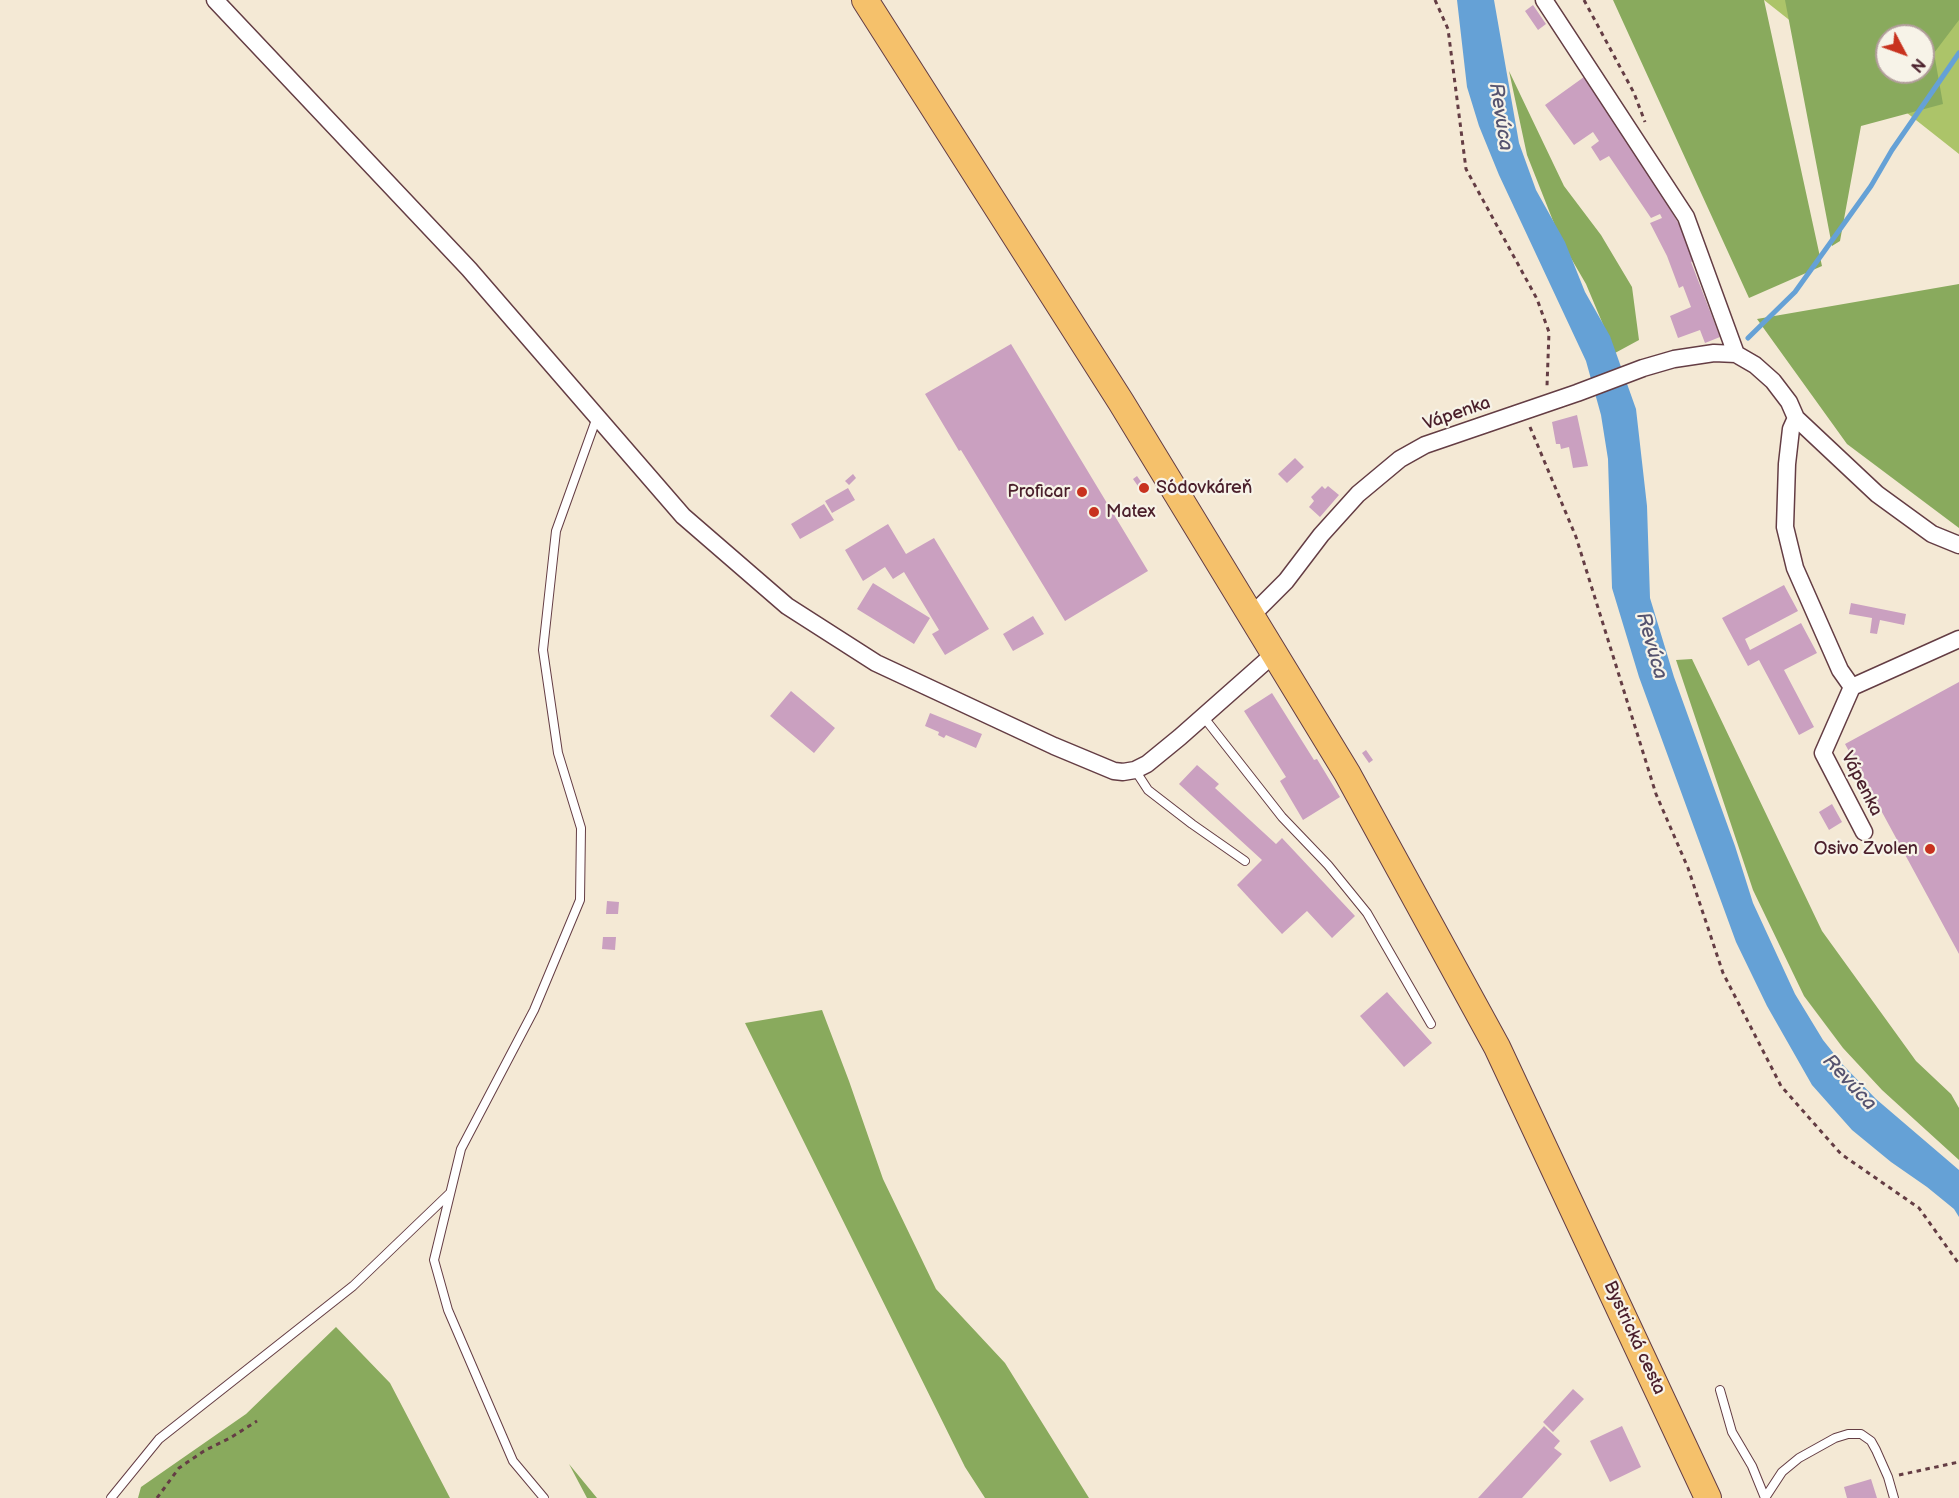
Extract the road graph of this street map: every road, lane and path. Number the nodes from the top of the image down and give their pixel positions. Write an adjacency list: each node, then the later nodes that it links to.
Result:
1 (215, 0): 10 (street)
2 (865, 0): 13 (main road, Bystrická cesta)
3 (1435, 0): 8 (path)
4 (1544, 0): 7 (street)
5 (1584, 0): 6 (path)
6 (1647, 126)
7 (1736, 354): 8 (street, Vápenka); 11 (street)
8 (1547, 403): 9 (street, Vápenka)
9 (1525, 411): 13 (street, Vápenka); 23 (path)
10 (597, 417): 18 (street); 22 (lane)
11 (1796, 418): 12 (street); 16 (street)
12 (1959, 545)
13 (1252, 615): 15 (main road, Bystrická cesta)
14 (1959, 639): 16 (street)
15 (1275, 652): 17 (street); 31 (main road, Bystrická cesta)
16 (1852, 687): 19 (street, Vápenka)
17 (1202, 715): 18 (street); 21 (lane)
18 (1135, 770): 20 (lane)
19 (1864, 832)
20 (1245, 861)
21 (1431, 1024)
22 (450, 1193): 28 (lane); 30 (lane)
23 (1959, 1264)
24 (1720, 1389): 32 (lane)
25 (257, 1421): 29 (path)
26 (1959, 1462): 27 (path)
27 (1888, 1477): 32 (lane); 33 (lane)
28 (111, 1498)
29 (157, 1498)
30 (543, 1498)
31 (1708, 1498)
32 (1765, 1498)
33 (1894, 1498)

